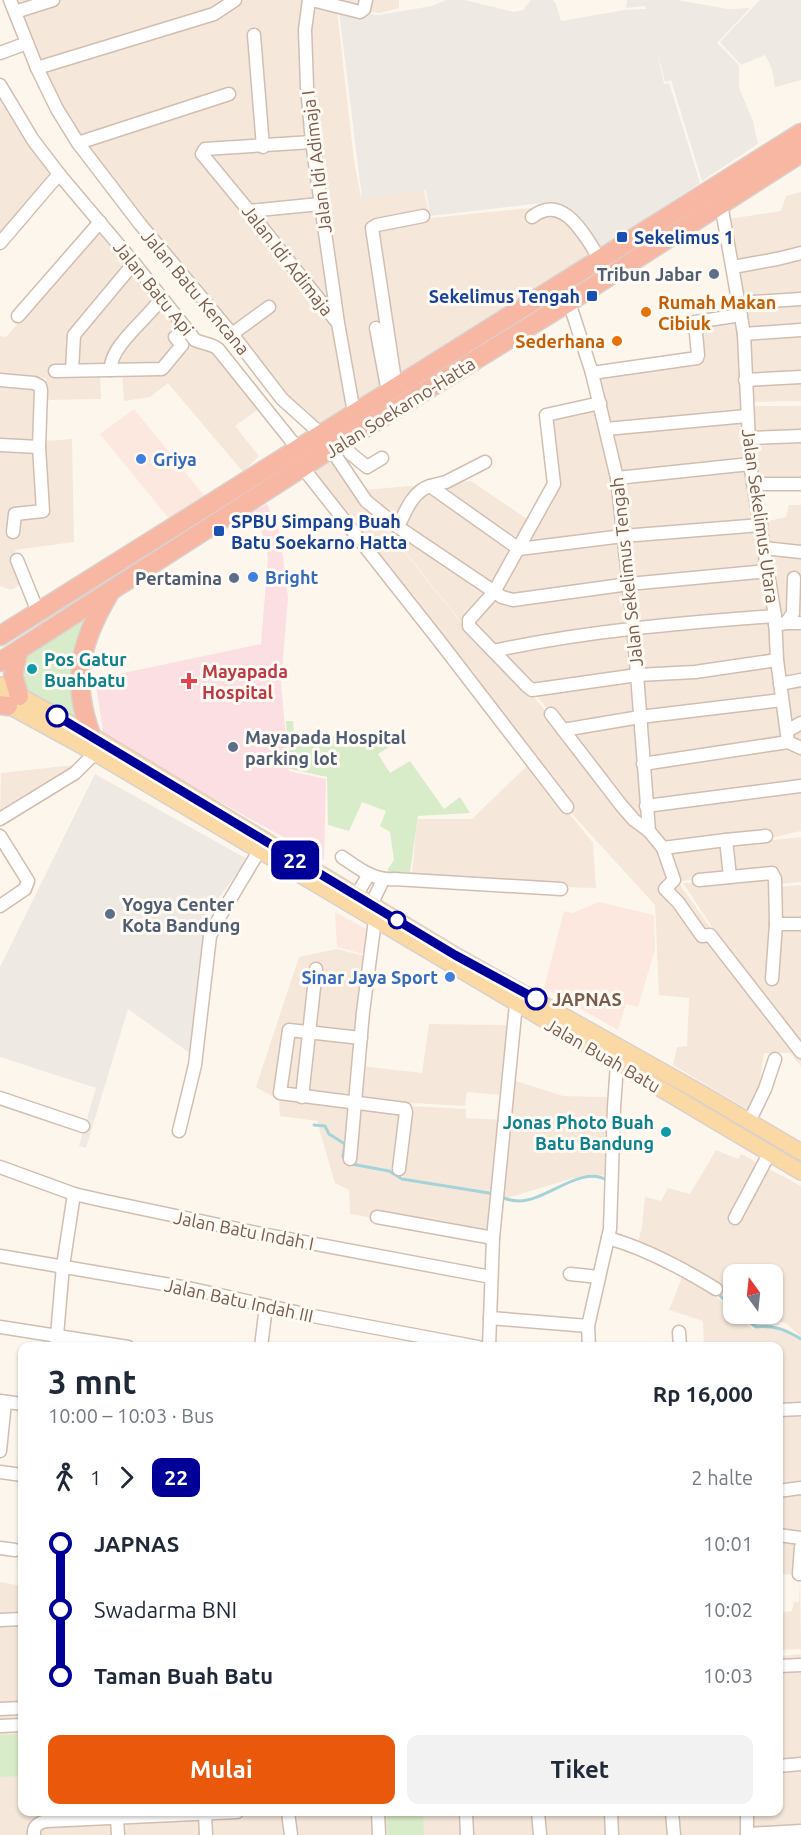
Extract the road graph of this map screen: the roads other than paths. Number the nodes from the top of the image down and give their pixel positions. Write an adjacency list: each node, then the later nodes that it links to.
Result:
1 (53, 0): 5 (street)
2 (311, 0): 4 (street); 15 (street, Jalan Idi Adimaja I)
3 (231, 3): 9 (street)
4 (365, 5)
5 (13, 6): 7 (street, Jalan Batu Kencana)
6 (254, 35): 17 (street)
7 (27, 43): 8 (street); 9 (street, Jalan Batu Kencana)
8 (0, 52)
9 (37, 68): 16 (street, Jalan Batu Kencana)
10 (0, 85): 12 (street, Jalan Batu Api)
11 (229, 94): 16 (street)
12 (14, 108): 13 (street); 19 (street, Jalan Batu Api)
13 (0, 110)
14 (801, 133): 29 (highway, Jalan Soekarno-Hatta)
15 (312, 142): 17 (street); 20 (street, Jalan Idi Adimaja I)
16 (78, 143): 42 (street, Jalan Batu Kencana)
17 (263, 147): 22 (street, Jalan Idi Adimaja)
18 (801, 153): 21 (highway, Jalan Soekarno-Hatta)
19 (59, 174): 25 (street, Jalan Batu Api); 26 (street)
20 (320, 204): 22 (street); 38 (street, Jalan Idi Adimaja I)
21 (721, 204): 31 (street, Jalan Sekelimus Utara); 34 (highway, Jalan Soekarno-Hatta)
22 (249, 211): 38 (street, Jalan Idi Adimaja)
23 (423, 216): 51 (street)
24 (532, 217): 29 (street)
25 (100, 222): 30 (street, Jalan Batu Api); 37 (street)
26 (4, 228): 27 (street)
27 (0, 243)
28 (801, 253): 31 (street)
29 (600, 259): 51 (highway, Jalan Soekarno-Hatta)
30 (134, 263): 33 (street, Jalan Batu Api); 44 (street)
31 (733, 267): 36 (street, Jalan Sekelimus Utara)
32 (801, 298): 36 (street)
33 (161, 299): 40 (street, Jalan Batu Api); 45 (street)
34 (569, 302): 47 (street, Jalan Sekelimus Tengah); 58 (highway, Jalan Soekarno-Hatta)
35 (269, 307): 42 (street)
36 (740, 309): 43 (street, Jalan Sekelimus Utara); 47 (street)
37 (18, 316)
38 (338, 323): 53 (street, Jalan Idi Adimaja)
39 (376, 328): 51 (street)
40 (186, 329): 45 (street); 61 (street, Jalan Batu Api)
41 (801, 330): 43 (street)
42 (232, 334): 58 (street, Jalan Batu Kencana)
43 (744, 334): 49 (street, Jalan Sekelimus Utara)
44 (72, 370): 45 (street); 46 (street)
45 (111, 370)
46 (55, 371)
47 (592, 373): 52 (street, Jalan Sekelimus Tengah)
48 (801, 377): 49 (street)
49 (745, 380): 54 (street, Jalan Sekelimus Utara)
50 (0, 381): 60 (street)
51 (392, 390): 53 (highway, Jalan Soekarno-Hatta)
52 (600, 403): 55 (street, Jalan Sekelimus Tengah); 75 (street)
53 (354, 413): 58 (highway, Jalan Soekarno-Hatta)
54 (747, 416): 55 (street); 57 (street, Jalan Sekelimus Utara)
55 (606, 429): 66 (street, Jalan Sekelimus Tengah)
56 (801, 436): 57 (street)
57 (749, 438): 64 (street, Jalan Sekelimus Utara)
58 (332, 442): 61 (highway, Jalan Soekarno-Hatta); 62 (street); 65 (highway, Jalan Soekarno-Hatta); 71 (street)
59 (0, 445): 60 (street)
60 (39, 447): 72 (street)
61 (298, 449): 83 (highway, Jalan Soekarno-Hatta)
62 (382, 458)
63 (485, 462): 69 (street)
64 (750, 464): 66 (street); 67 (street, Jalan Sekelimus Utara)
65 (303, 468): 81 (highway, Jalan Soekarno-Hatta); 109 (street)
66 (617, 478): 73 (street, Jalan Sekelimus Tengah)
67 (753, 484): 68 (street); 70 (street, Jalan Sekelimus Utara)
68 (801, 484)
69 (430, 486): 71 (street); 75 (street)
70 (760, 525): 73 (street); 74 (street, Jalan Sekelimus Utara)
71 (398, 526): 82 (street)
72 (13, 532)
73 (623, 536): 75 (street); 80 (street, Jalan Sekelimus Tengah)
74 (764, 548): 76 (street); 78 (street, Jalan Sekelimus Utara)
75 (519, 549): 82 (street)
76 (801, 552)
77 (17, 560): 83 (street)
78 (768, 571): 80 (street); 84 (street, Jalan Sekelimus Utara)
79 (794, 578): 84 (street)
80 (628, 584): 82 (street); 86 (street, Jalan Sekelimus Tengah)
81 (111, 590): 88 (highway, Jalan Soekarno-Hatta); 102 (highway)
82 (494, 592): 89 (street)
83 (38, 612): 87 (highway, Jalan Soekarno-Hatta)
84 (779, 621): 85 (street); 86 (street); 90 (street, Jalan Sekelimus Utara)
85 (801, 623)
86 (633, 628): 89 (street); 92 (street, Jalan Sekelimus Tengah)
87 (0, 636)
88 (18, 651): 91 (highway, Jalan Soekarno-Hatta); 97 (highway)
89 (493, 651): 92 (street)
90 (777, 660): 92 (street); 94 (street, Jalan Sekelimus Utara)
91 (0, 662)
92 (637, 675): 99 (street, Jalan Sekelimus Tengah)
93 (801, 680): 94 (street)
94 (780, 684): 96 (street, Jalan Sekelimus Utara)
95 (0, 685): 97 (main road, Jalan Buah Batu)
96 (782, 700): 99 (street); 103 (street, Jalan Sekelimus Utara)
97 (7, 702): 102 (main road, Jalan Buah Batu); 105 (main road, Jalan Buah Batu)
98 (551, 714): 101 (street)
99 (640, 717): 101 (street); 106 (street, Jalan Sekelimus Tengah)
100 (801, 723): 103 (street)
101 (564, 730): 111 (street)
102 (91, 735): 116 (main road, Jalan Buah Batu)
103 (787, 736): 104 (street); 106 (street)
104 (801, 748)
105 (95, 753): 110 (street); 116 (main road, Jalan Buah Batu)
106 (643, 764): 108 (street, Jalan Sekelimus Tengah)
107 (801, 786): 108 (street)
108 (646, 806): 111 (street, Jalan Sekelimus Tengah)
109 (567, 807)
110 (0, 819)
111 (649, 831): 115 (street)
112 (0, 836): 124 (street)
113 (766, 836): 114 (street)
114 (726, 840): 115 (street); 119 (street)
115 (661, 846): 133 (street)
116 (268, 852): 123 (main road, Jalan Buah Batu); 125 (main road, Jalan Buah Batu); 143 (street)
117 (342, 857): 118 (street)
118 (369, 874): 120 (street); 123 (street)
119 (730, 877): 121 (street); 126 (street)
120 (383, 880): 122 (street); 125 (street)
121 (699, 880)
122 (561, 889)
123 (356, 896): 125 (main road, Jalan Buah Batu)
124 (0, 906)
125 (373, 912): 130 (main road, Jalan Buah Batu); 132 (street); 136 (main road, Jalan Buah Batu)
126 (776, 924): 127 (street); 129 (street)
127 (801, 924)
128 (316, 969): 131 (street)
129 (772, 979)
130 (516, 1004): 135 (main road, Jalan Buah Batu); 153 (street)
131 (309, 1032): 132 (street); 137 (street); 137 (street)
132 (361, 1038): 139 (street)
133 (801, 1052)
134 (775, 1059): 141 (street)
135 (617, 1064): 140 (main road, Jalan Buah Batu); 154 (street)
136 (701, 1093): 140 (main road); 141 (main road, Jalan Buah Batu)
137 (302, 1097): 139 (street)
138 (0, 1098): 142 (street)
139 (355, 1102): 146 (street); 148 (street)
140 (693, 1107): 145 (main road, Jalan Buah Batu)
141 (749, 1122): 144 (main road, Jalan Buah Batu)
142 (82, 1126)
143 (179, 1131)
144 (801, 1152)
145 (769, 1154): 149 (main road, Jalan Buah Batu); 152 (street)
146 (350, 1159)
147 (0, 1167): 150 (street, Jalan Batu Indah I)
148 (399, 1169)
149 (801, 1172)
150 (74, 1194): 156 (street); 158 (street, Jalan Batu Indah I)
151 (376, 1218): 153 (street)
152 (735, 1218)
153 (493, 1238): 158 (street)
154 (608, 1238): 159 (street); 160 (street)
155 (0, 1256): 156 (street, Jalan Batu Indah III)
156 (63, 1266): 161 (street, Jalan Batu Indah III); 166 (street)
157 (570, 1274): 159 (street)
158 (491, 1277): 162 (street)
159 (599, 1277): 163 (street)
160 (716, 1289)
161 (266, 1306): 167 (street); 168 (street, Jalan Batu Indah III)
162 (490, 1318): 163 (street); 169 (street)
163 (588, 1326): 170 (street)
164 (0, 1327): 166 (street)
165 (679, 1332): 171 (street)
166 (56, 1341)
167 (262, 1342)
168 (452, 1342)
169 (489, 1342)
170 (589, 1342)
171 (680, 1342)
172 (2, 1401): 173 (street); 176 (street)
173 (18, 1403)
174 (801, 1409): 175 (street)
175 (783, 1410)
176 (0, 1451)
177 (0, 1472): 178 (street)
178 (18, 1474)
179 (801, 1488): 180 (street)
180 (783, 1490)
181 (783, 1535): 182 (street)
182 (801, 1538)
183 (801, 1547): 186 (street)
184 (0, 1548): 185 (street)
185 (15, 1550)
186 (799, 1574)
187 (18, 1619): 188 (street)
188 (0, 1620)
189 (18, 1708): 190 (street)
190 (0, 1709)
191 (18, 1725): 192 (street)
192 (0, 1726)
193 (801, 1764): 194 (street)
194 (783, 1766)
195 (170, 1816): 204 (street)
196 (205, 1816): 208 (street)
197 (289, 1816): 209 (street)
198 (378, 1816): 210 (street)
199 (466, 1816): 211 (street)
200 (538, 1816): 212 (street)
201 (611, 1816): 213 (street)
202 (672, 1816): 214 (street)
203 (747, 1816): 215 (street)
204 (117, 1819): 206 (street); 207 (street)
205 (801, 1831): 215 (street)
206 (34, 1835)
207 (118, 1835)
208 (206, 1835)
209 (291, 1835)
210 (379, 1835)
211 (467, 1835)
212 (540, 1835)
213 (612, 1835)
214 (674, 1835)
215 (747, 1835)

